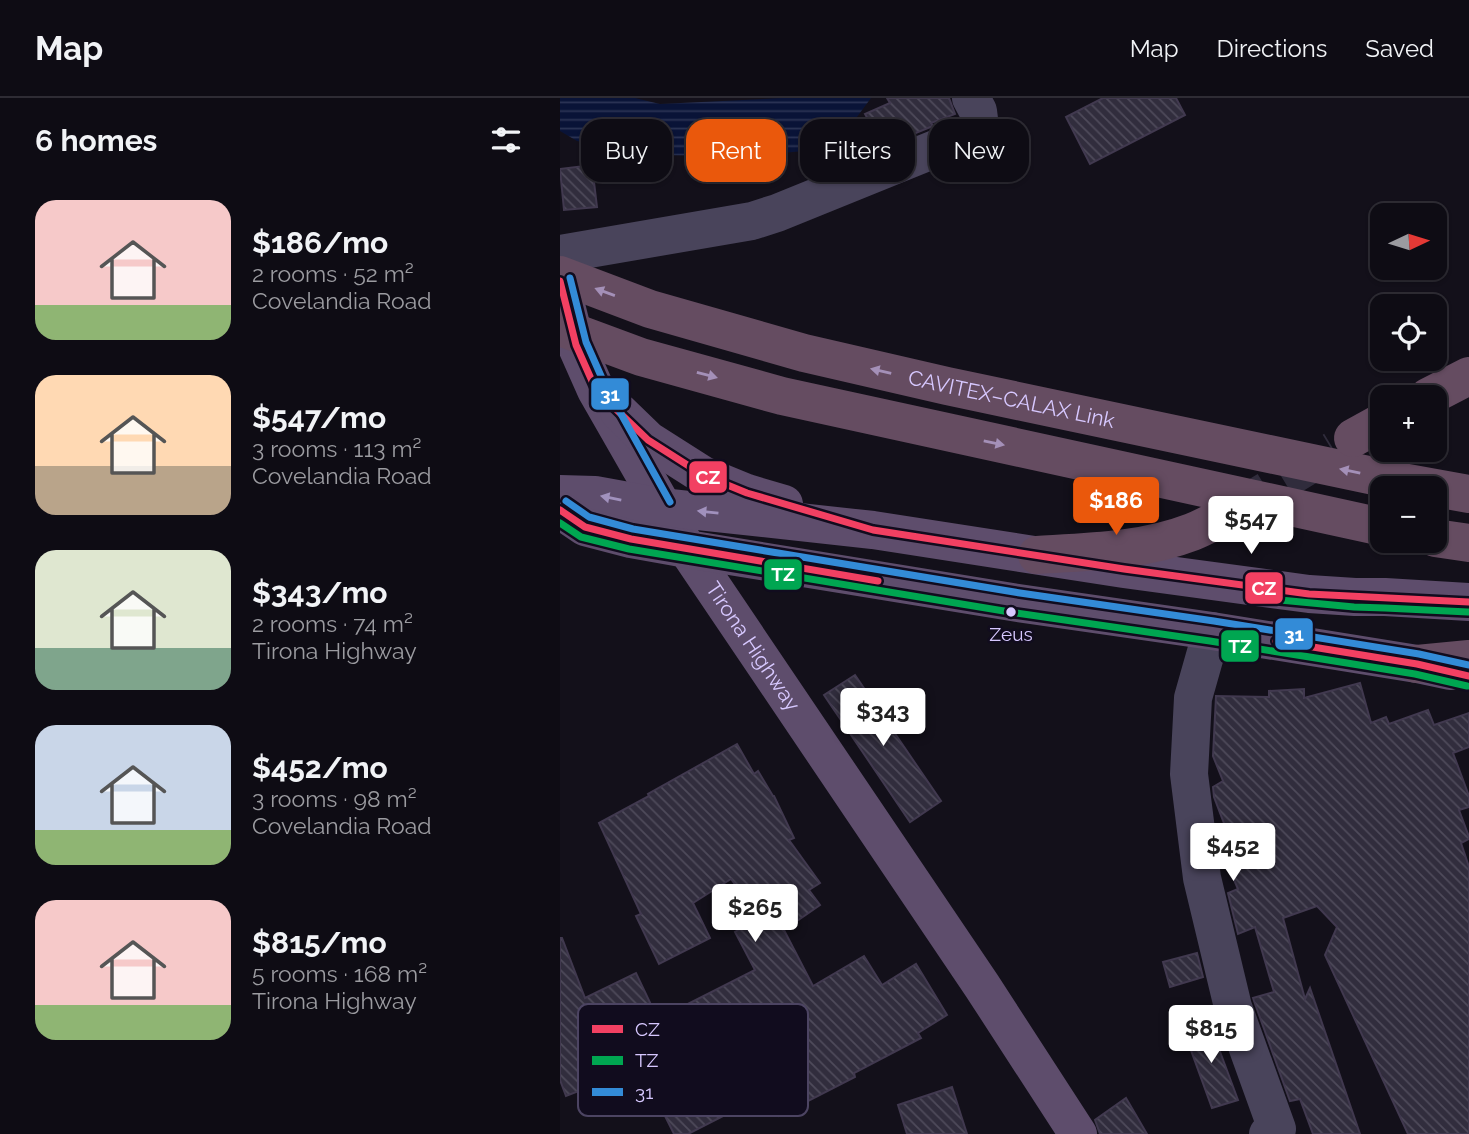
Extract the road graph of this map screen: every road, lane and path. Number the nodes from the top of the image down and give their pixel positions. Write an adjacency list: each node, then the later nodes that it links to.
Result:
1 (971, 98): 2 (street)
2 (560, 254)
3 (560, 278): 7 (main road, Tirona Highway); 8 (highway, CAVITEX–CALAX Link, one-way to 3)
4 (560, 327): 13 (highway, one-way to 13)
5 (1469, 376): 6 (highway)
6 (1447, 387)
7 (596, 390): 10 (main road, Tirona Highway); 14 (main road)
8 (1455, 491)
9 (560, 494): 10 (main road, one-way to 9)
10 (662, 507): 14 (main road, one-way to 10); 15 (main road, Tirona Highway)
11 (560, 510): 15 (main road)
12 (1235, 510): 16 (highway)
13 (1370, 524)
14 (873, 530): 16 (main road)
15 (687, 549): 18 (main road); 21 (main road, Tirona Highway)
16 (1037, 555): 17 (main road)
17 (1469, 602)
18 (1212, 631): 19 (main road); 22 (street)
19 (1417, 664): 20 (highway)
20 (1468, 673)
21 (1078, 1134)
22 (1268, 1134)

